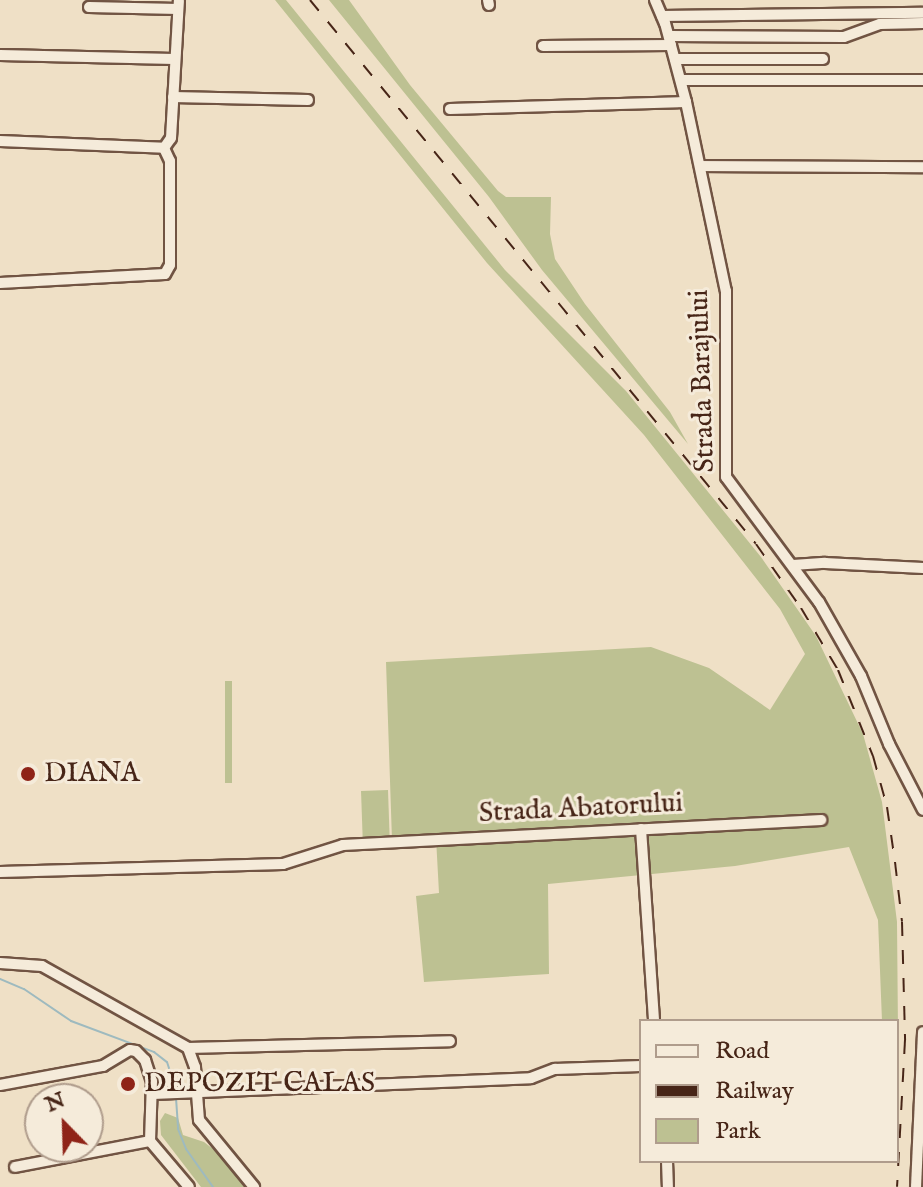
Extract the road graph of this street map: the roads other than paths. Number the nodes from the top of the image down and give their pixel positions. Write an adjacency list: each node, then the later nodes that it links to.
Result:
1 (655, 0): 5 (street, Strada Barajului)
2 (179, 4): 3 (street); 10 (street)
3 (89, 7)
4 (923, 13): 5 (street)
5 (662, 16): 7 (street, Strada Barajului)
6 (923, 23): 7 (street)
7 (670, 40): 8 (street); 11 (street, Strada Barajului)
8 (543, 46)
9 (0, 55): 10 (street)
10 (174, 59): 15 (street)
11 (675, 59): 12 (street); 13 (street, Strada Barajului)
12 (823, 59)
13 (681, 80): 14 (street); 17 (street, Strada Barajului)
14 (923, 80)
15 (173, 97): 16 (street); 20 (street)
16 (308, 100)
17 (686, 102): 18 (street); 21 (street, Strada Barajului)
18 (450, 109)
19 (0, 141): 20 (street)
20 (164, 148): 23 (street)
21 (701, 166): 22 (street); 24 (street, Strada Barajului)
22 (923, 167)
23 (0, 283)
24 (793, 565): 25 (street); 26 (street, Strada Barajului)
25 (923, 568)
26 (923, 810)
27 (821, 820): 28 (street, Strada Abatorului)
28 (641, 829): 29 (street, Strada Abatorului); 31 (street)
29 (0, 872)
30 (0, 963): 34 (street)
31 (654, 1019)
32 (923, 1032): 35 (street)
33 (450, 1041): 34 (street)
34 (188, 1048): 38 (street)
35 (923, 1049): 46 (street)
36 (639, 1066): 38 (street)
37 (0, 1085): 39 (street)
38 (196, 1091): 39 (street); 44 (street)
39 (153, 1094): 40 (street)
40 (150, 1141): 42 (street); 43 (street)
41 (667, 1163): 45 (street)
42 (15, 1167)
43 (189, 1187)
44 (254, 1187)
45 (668, 1187)
46 (916, 1187)

